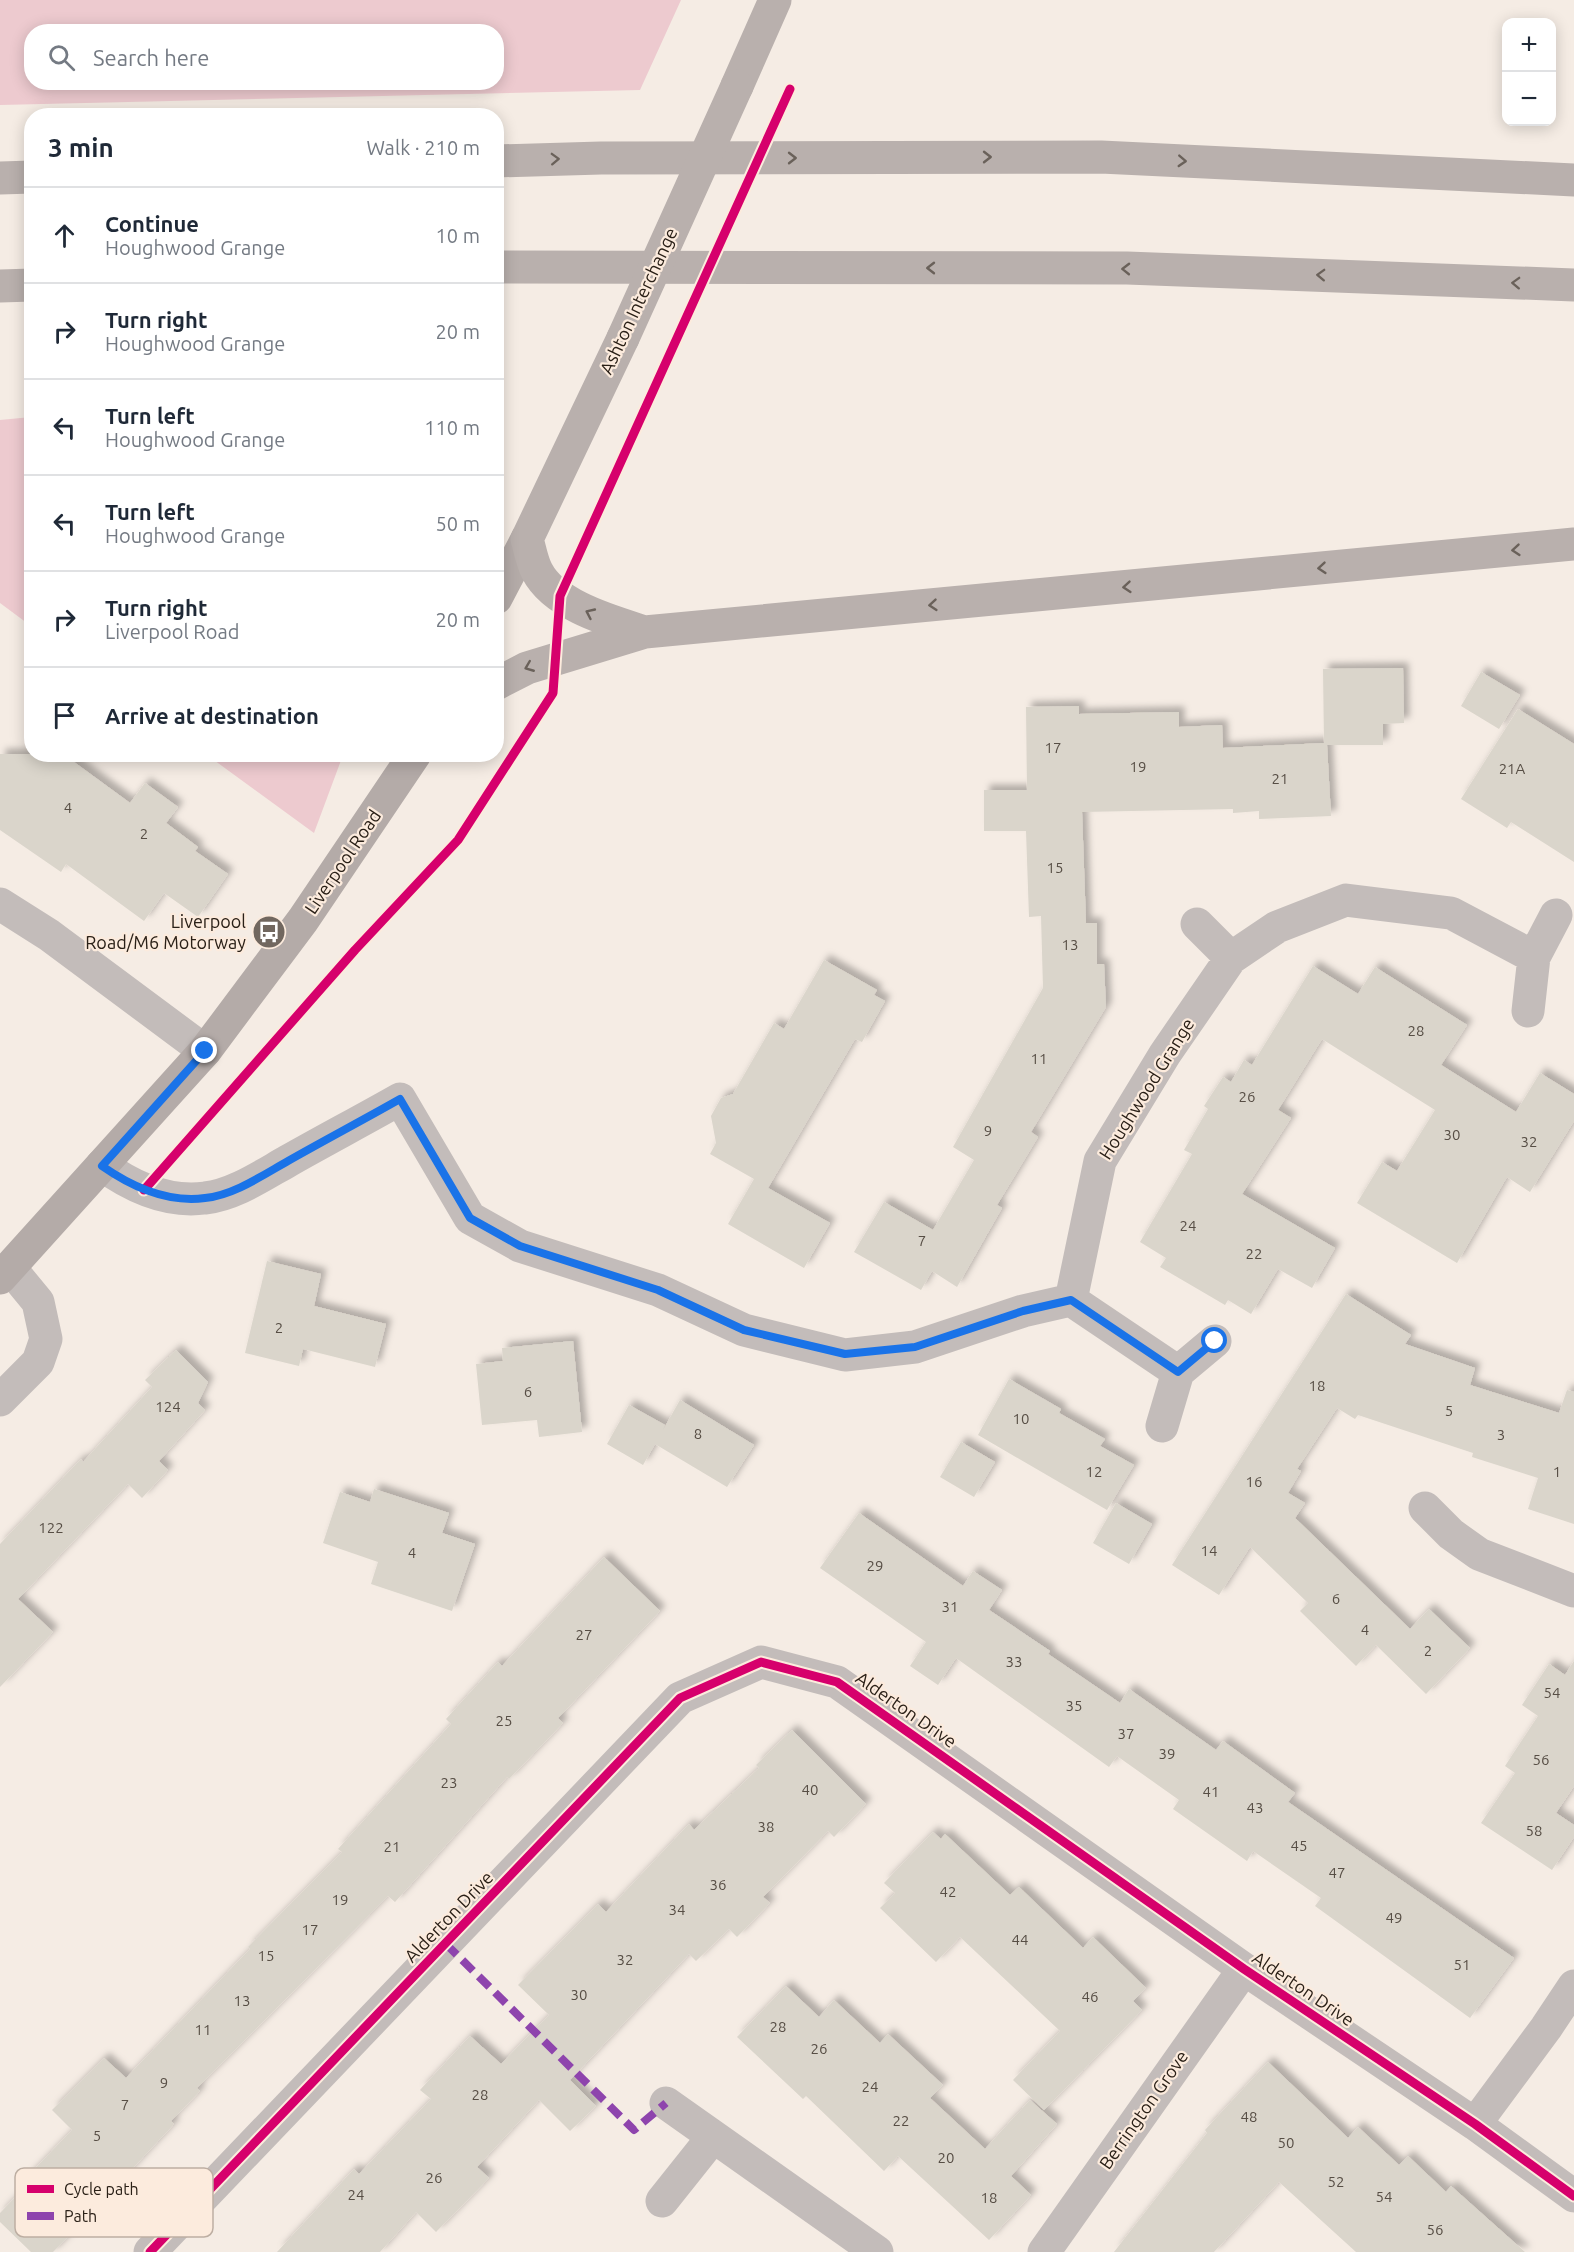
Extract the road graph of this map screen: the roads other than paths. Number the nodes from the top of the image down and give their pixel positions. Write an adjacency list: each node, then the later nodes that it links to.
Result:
1 (775, 0): 10 (highway, Ashton Interchange, bridge)
2 (504, 161): 5 (highway, one-way to 5)
3 (24, 177): 4 (highway)
4 (0, 178)
5 (1574, 180)
6 (504, 267): 8 (highway, one-way to 6)
7 (24, 285): 9 (highway)
8 (1574, 285)
9 (0, 286)
10 (527, 539): 12 (main road, Ashton Interchange); 13 (highway, one-way to 10)
11 (1574, 544): 13 (highway, one-way to 13)
12 (504, 583)
13 (645, 632): 14 (highway, one-way to 14)
14 (504, 680)
15 (409, 762): 22 (main road, Liverpool Road)
16 (0, 904): 22 (street)
17 (1556, 915): 19 (street)
18 (1197, 924): 20 (street)
19 (1534, 957): 20 (street, Houghwood Grange); 21 (street)
20 (1231, 958): 25 (street, Houghwood Grange)
21 (1527, 1011)
22 (205, 1051): 23 (main road, Liverpool Road)
23 (102, 1166): 24 (main road, Liverpool Road); 25 (street)
24 (5, 1273): 28 (street, Liverpool Road)
25 (1071, 1300): 27 (street)
26 (1215, 1341): 27 (street)
27 (1178, 1372): 29 (street)
28 (0, 1400)
29 (1162, 1426)
30 (1425, 1508): 31 (street)
31 (1574, 1592)
32 (1244, 1969): 35 (street, Alderton Drive); 37 (street, Alderton Drive); 43 (street, Berrington Grove)
33 (1574, 1986): 35 (street)
34 (666, 2103): 36 (street)
35 (1475, 2124): 38 (street, Alderton Drive)
36 (713, 2137): 39 (street); 42 (street)
37 (213, 2186)
38 (1574, 2196)
39 (662, 2201)
40 (164, 2237): 41 (street, Alderton Drive)
41 (150, 2252)
42 (877, 2252)
43 (1044, 2252)

